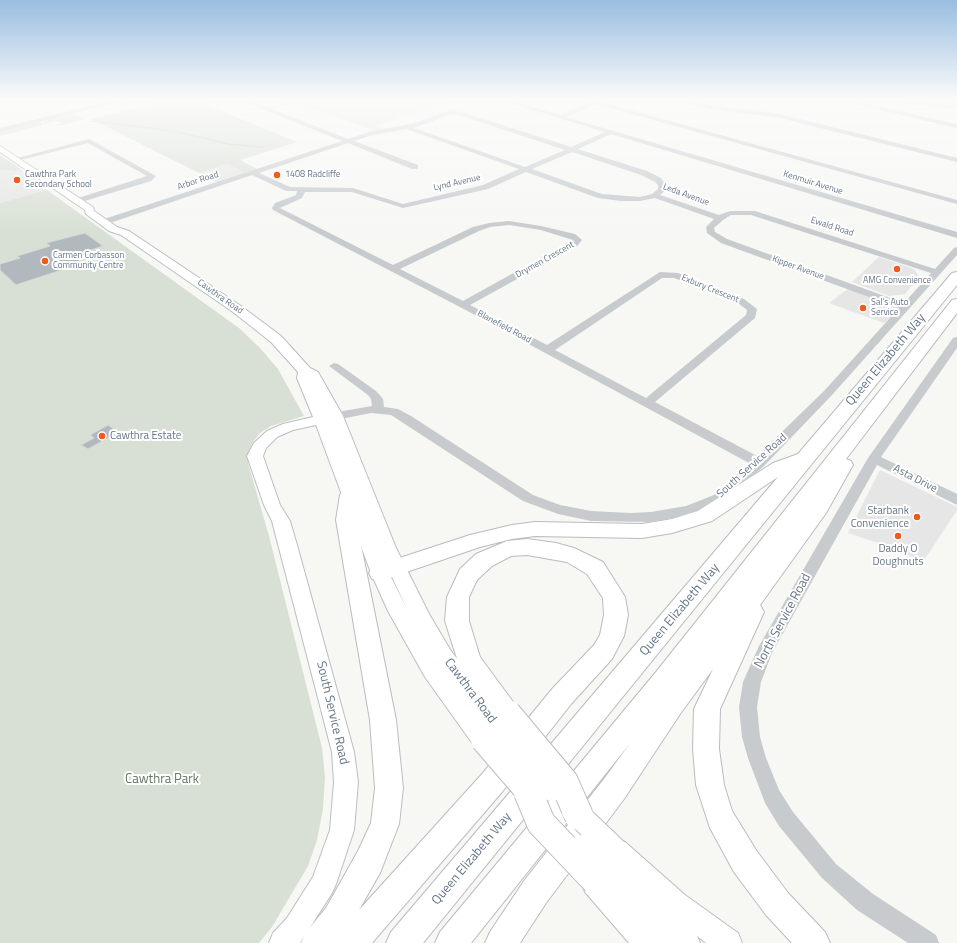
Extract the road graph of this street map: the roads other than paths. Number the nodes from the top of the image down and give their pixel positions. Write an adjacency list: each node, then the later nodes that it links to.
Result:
1 (77, 144): 13 (street)
2 (94, 144): 20 (street)
3 (339, 144): 17 (street, Arbor Road)
4 (356, 144): 15 (street)
5 (453, 144): 16 (street)
6 (554, 144): 12 (street, Leda Avenue)
7 (585, 144): 12 (street, Lynd Avenue)
8 (651, 144): 24 (street, Kenmuir Avenue)
9 (751, 144): 21 (street)
10 (893, 144): 14 (street)
11 (0, 146): 13 (main road, Cawthra Road)
12 (572, 150): 16 (street, Lynd Avenue); 19 (street, Leda Avenue)
13 (17, 159): 20 (main road, Cawthra Road)
14 (957, 160)
15 (415, 167)
16 (526, 170): 18 (street, Lynd Avenue); 19 (street)
17 (253, 173): 18 (street); 23 (street, Arbor Road)
18 (301, 191): 26 (street, Blanefield Road)
19 (655, 196): 22 (street, Leda Avenue)
20 (78, 201): 23 (main road, Cawthra Road)
21 (957, 202)
22 (720, 218): 27 (street, Ewald Road); 31 (street, Kipper Avenue)
23 (108, 221): 38 (main road, Cawthra Road)
24 (957, 235)
25 (957, 250): 27 (street, South Service Road)
26 (392, 268): 30 (street, Blanefield Road); 30 (street, Drymen Crescent)
27 (937, 272): 31 (street, South Service Road)
28 (957, 276): 40 (highway, Queen Elizabeth Way)
29 (957, 303): 36 (highway, Queen Elizabeth Way)
30 (463, 305): 33 (street, Blanefield Road)
31 (906, 307): 41 (street, South Service Road)
32 (957, 340): 39 (street, North Service Road)
33 (546, 350): 35 (street, Blanefield Road); 35 (street, Exbury Crescent)
34 (334, 366): 37 (street)
35 (648, 402): 41 (street, Blanefield Road)
36 (875, 408): 44 (highway); 54 (highway, Queen Elizabeth Way)
37 (378, 410): 38 (street, South Service Road); 41 (street, South Service Road)
38 (329, 420): 42 (main road, Cawthra Road); 45 (main road, Cawthra Road); 50 (main road, South Service Road)
39 (874, 458): 43 (street, Asta Drive); 60 (street, North Service Road)
40 (803, 459): 45 (highway); 53 (highway, Queen Elizabeth Way)
41 (759, 462)
42 (350, 495): 45 (main road, Cawthra Road); 51 (highway)
43 (957, 500)
44 (775, 569): 55 (highway); 59 (highway)
45 (388, 570): 46 (main road, Cawthra Road)
46 (495, 727): 47 (main road, Cawthra Road, bridge); 48 (highway, bridge); 52 (highway)
47 (528, 792): 49 (highway, bridge)
48 (579, 816): 49 (main road, bridge)
49 (606, 867): 56 (highway); 57 (main road); 58 (main road)
50 (283, 943)
51 (317, 943)
52 (351, 943)
53 (402, 943)
54 (451, 943)
55 (501, 943)
56 (650, 943)
57 (686, 943)
58 (728, 943)
59 (814, 943)
60 (928, 943)

